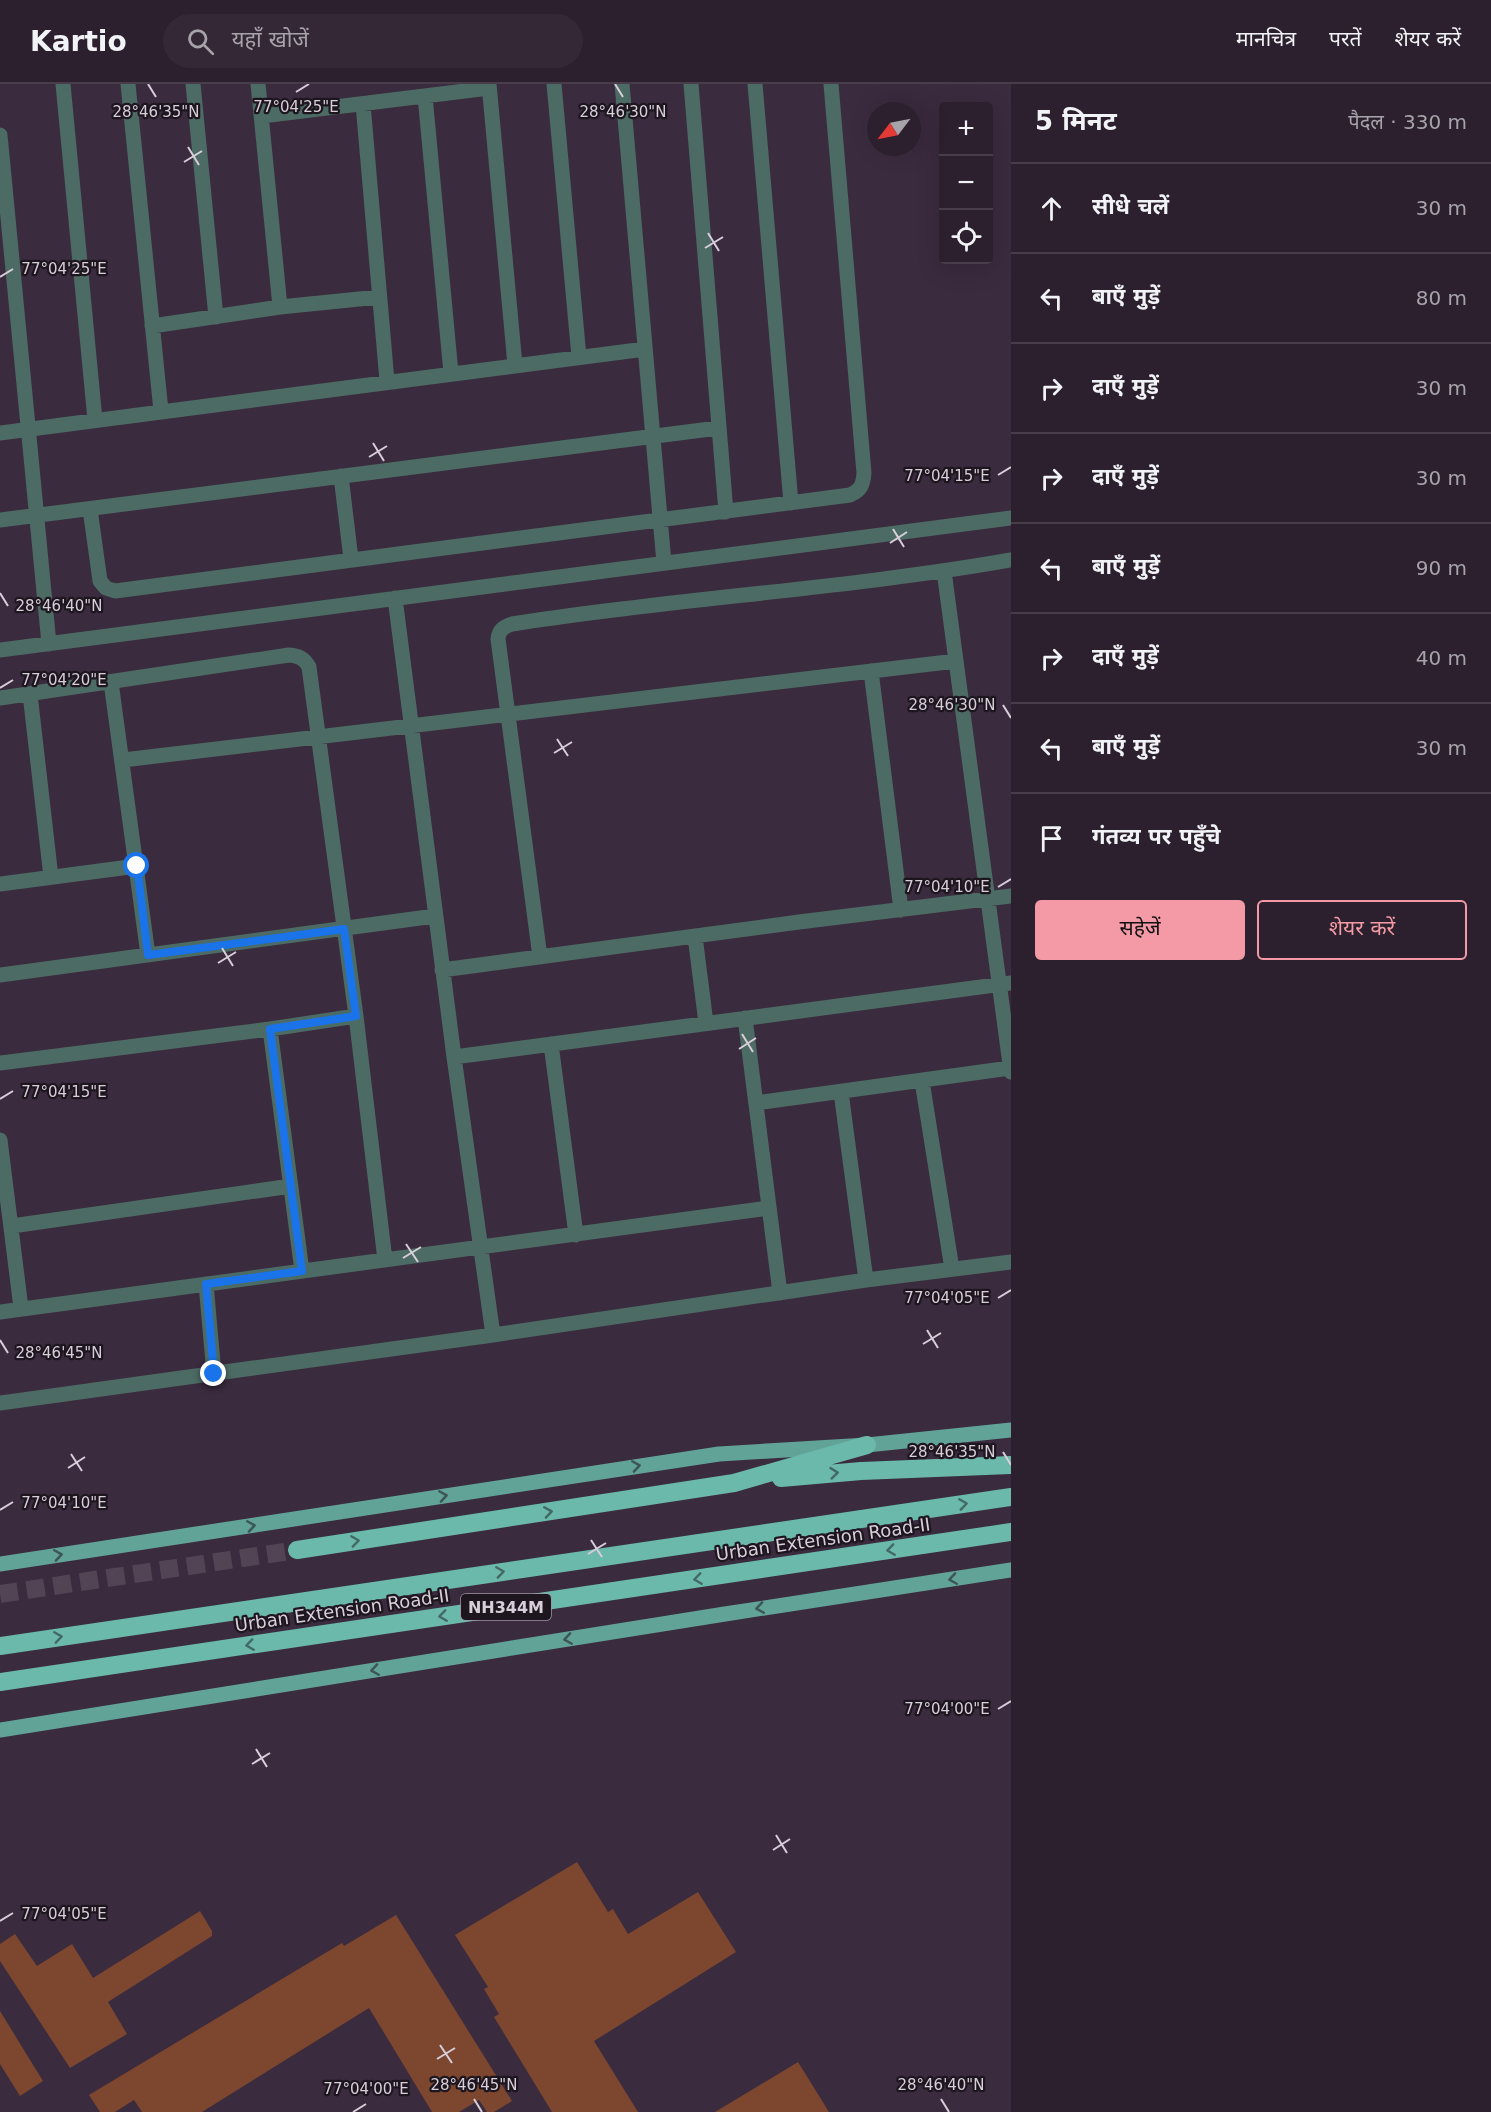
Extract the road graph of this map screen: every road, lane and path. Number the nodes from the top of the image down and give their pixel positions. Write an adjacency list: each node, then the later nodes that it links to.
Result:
1 (63, 84): 25 (street)
2 (128, 84): 18 (street)
3 (193, 84): 17 (street)
4 (258, 84): 13 (street)
5 (554, 84): 20 (street)
6 (622, 84): 19 (street)
7 (691, 84): 26 (street)
8 (755, 84): 31 (street)
9 (831, 84): 31 (street)
10 (489, 86): 11 (street); 21 (street)
11 (425, 96): 12 (street); 22 (street)
12 (363, 104): 13 (street); 15 (street)
13 (262, 116): 16 (street)
14 (0, 135): 27 (street)
15 (379, 297): 16 (street); 23 (street)
16 (280, 307): 17 (street)
17 (216, 317): 18 (street)
18 (152, 326): 24 (street)
19 (645, 348): 20 (street); 29 (street)
20 (579, 357): 21 (street)
21 (514, 365): 22 (street)
22 (451, 373): 23 (street)
23 (387, 381): 24 (street)
24 (161, 411): 25 (street)
25 (94, 420): 27 (street)
26 (718, 428): 29 (street); 33 (street)
27 (29, 429): 28 (street); 34 (street)
28 (0, 433)
29 (653, 436): 30 (street); 37 (street)
30 (341, 476): 32 (street); 38 (street)
31 (791, 503): 33 (street)
32 (90, 509): 34 (street); 38 (street)
33 (726, 512): 37 (street)
34 (37, 516): 36 (street); 43 (street)
35 (1011, 518): 40 (street)
36 (0, 520)
37 (660, 520): 38 (street); 40 (street)
38 (351, 559)
39 (1011, 560): 41 (street)
40 (664, 563): 42 (street)
41 (944, 571): 45 (street); 50 (street)
42 (395, 598): 43 (street); 51 (street)
43 (49, 644): 44 (street)
44 (0, 650)
45 (956, 661): 46 (street); 58 (street)
46 (871, 671): 50 (street); 59 (street)
47 (111, 682): 48 (street); 52 (street); 53 (street)
48 (30, 694): 49 (street); 55 (street)
49 (0, 698)
50 (507, 715): 51 (street); 64 (street)
51 (411, 727): 52 (street); 60 (street)
52 (318, 737): 53 (street); 61 (street)
53 (123, 760): 54 (street)
54 (137, 866): 55 (street); 63 (street)
55 (51, 877): 56 (street)
56 (0, 884)
57 (1011, 896): 58 (street)
58 (988, 899): 59 (street); 67 (street)
59 (901, 909): 62 (street)
60 (435, 916): 61 (street); 65 (street)
61 (344, 929): 63 (street); 68 (street)
62 (695, 936): 64 (street); 70 (street)
63 (148, 955): 66 (street)
64 (540, 957): 65 (street)
65 (442, 970): 73 (street)
66 (0, 975)
67 (1005, 984): 69 (street); 75 (street)
68 (356, 1016): 71 (street); 85 (street)
69 (745, 1018): 70 (street); 78 (street)
70 (706, 1023): 72 (street)
71 (270, 1029): 74 (street); 80 (street)
72 (551, 1044): 73 (street); 83 (street)
73 (454, 1056): 84 (street)
74 (0, 1063)
75 (1011, 1070): 76 (street)
76 (922, 1082): 77 (street); 87 (street)
77 (841, 1092): 78 (street); 89 (street)
78 (756, 1103): 81 (street)
79 (0, 1140): 82 (street)
80 (291, 1186): 82 (street); 88 (street)
81 (769, 1208): 83 (street); 91 (street)
82 (12, 1227): 92 (street)
83 (576, 1234): 84 (street)
84 (480, 1247): 85 (street); 94 (street)
85 (385, 1260): 88 (street)
86 (1011, 1262): 87 (street)
87 (952, 1269): 89 (street)
88 (302, 1271): 90 (street)
89 (866, 1280): 91 (street)
90 (206, 1284): 92 (street); 95 (street)
91 (780, 1293): 94 (street)
92 (21, 1308): 93 (street)
93 (0, 1312)
94 (493, 1335): 95 (street)
95 (214, 1374): 96 (street)
96 (0, 1403)
97 (1011, 1430): 98 (main road)
98 (867, 1445): 100 (highway); 104 (main road, one-way to 98)
99 (1011, 1466): 100 (highway, one-way to 99)
100 (734, 1483): 103 (highway, one-way to 100)
101 (1011, 1497): 106 (highway, Urban Extension Road-II / NH344M, one-way to 101)
102 (1011, 1532): 107 (highway, Urban Extension Road-II / NH344M, one-way to 107)
103 (297, 1550)
104 (0, 1564)
105 (1011, 1570): 108 (main road, one-way to 108)
106 (0, 1646)
107 (0, 1682)
108 (0, 1730)

